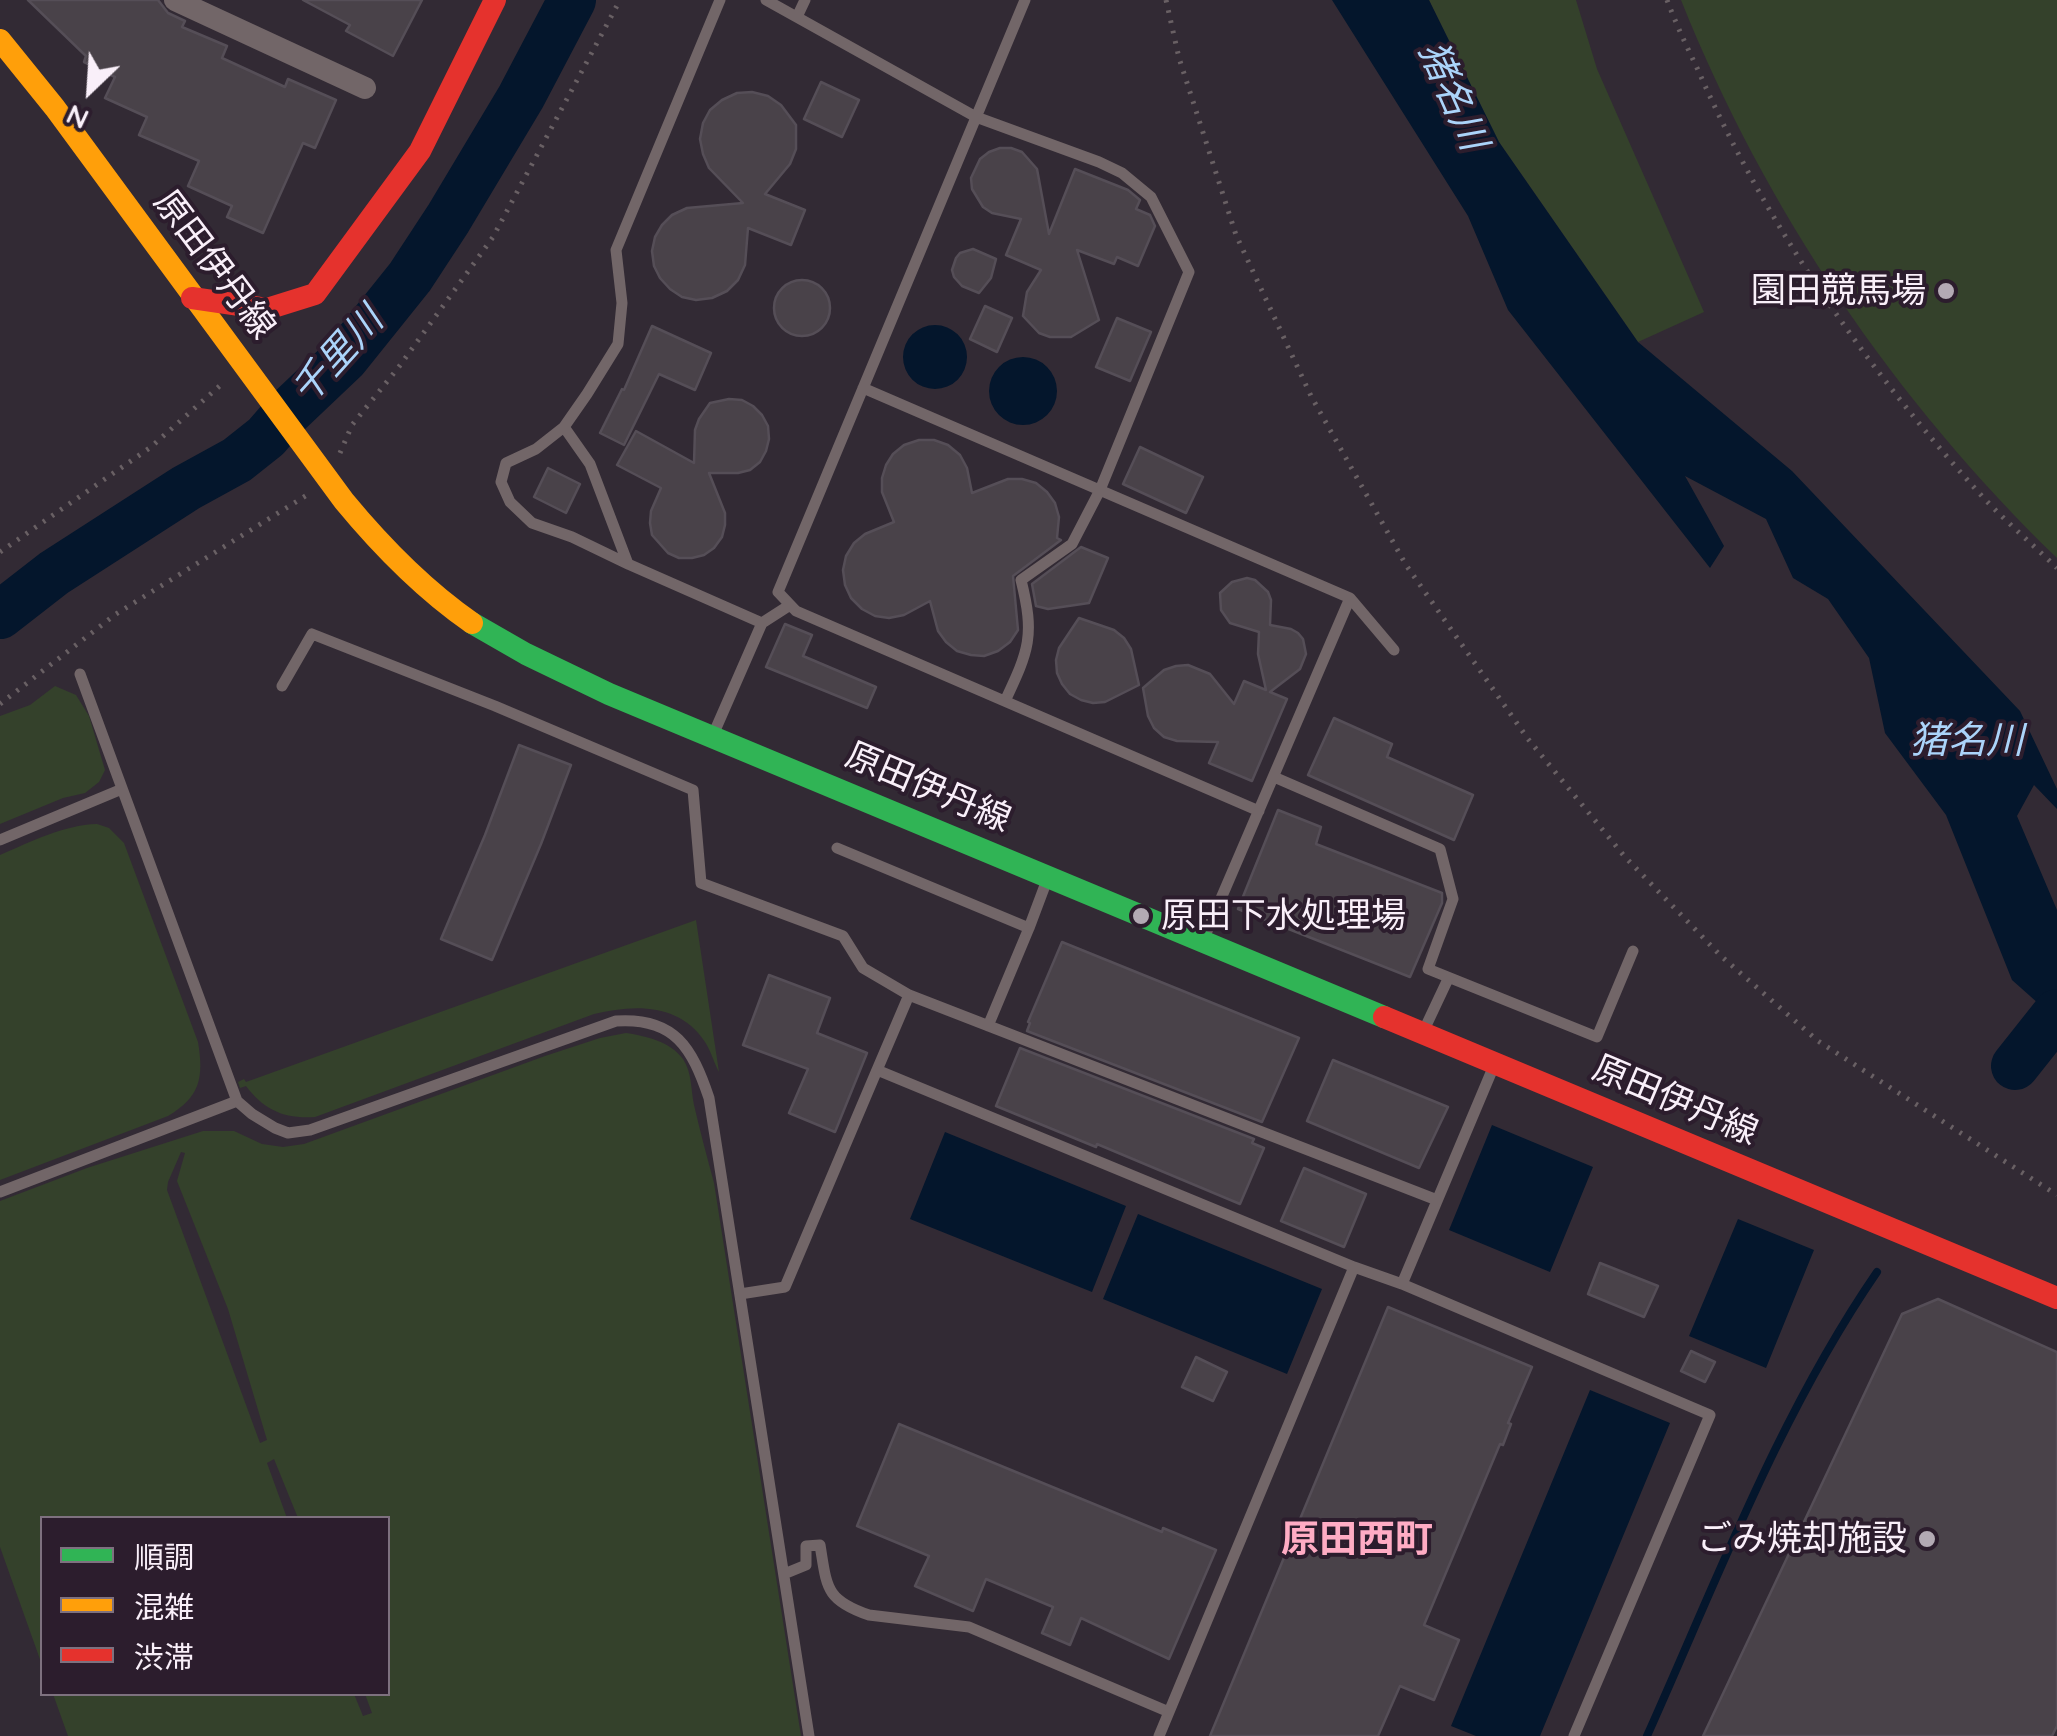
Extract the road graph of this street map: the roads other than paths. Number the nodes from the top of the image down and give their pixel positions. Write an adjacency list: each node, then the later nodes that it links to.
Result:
1 (175, 0): 9 (street)
2 (495, 0): 11 (street)
3 (720, 0): 13 (lane)
4 (766, 0): 7 (lane)
5 (806, 0): 7 (lane)
6 (1025, 0): 10 (lane)
7 (797, 16): 10 (lane)
8 (0, 40): 11 (street, 原田伊丹線)
9 (364, 88)
10 (976, 116): 12 (lane); 14 (lane)
11 (192, 298): 23 (street, 原田伊丹線)
12 (863, 388): 14 (lane); 17 (lane)
13 (564, 427): 15 (lane); 15 (lane)
14 (1100, 490): 16 (lane); 22 (lane)
15 (628, 564): 18 (lane)
16 (1350, 598): 19 (lane); 24 (lane)
17 (790, 605): 18 (lane); 22 (lane)
18 (762, 623): 23 (lane)
19 (1394, 650)
20 (80, 674): 25 (lane)
21 (282, 686): 34 (lane)
22 (1005, 701): 26 (lane)
23 (712, 736): 29 (street, 原田伊丹線)
24 (1274, 777): 26 (lane); 33 (lane)
25 (122, 790): 27 (lane); 39 (lane)
26 (1259, 810): 31 (lane)
27 (0, 840)
28 (836, 848): 30 (lane)
29 (1049, 877): 30 (lane); 31 (street, 原田伊丹線)
30 (1028, 928): 35 (lane)
31 (1203, 942): 36 (street, 原田伊丹線)
32 (1633, 950): 33 (lane)
33 (1448, 979): 36 (lane)
34 (908, 995): 35 (lane); 38 (lane)
35 (988, 1026): 41 (lane)
36 (1423, 1034): 37 (street, 原田伊丹線)
37 (1494, 1064): 41 (lane); 45 (street, 原田伊丹線)
38 (877, 1070): 42 (lane); 44 (lane)
39 (238, 1100): 40 (lane); 44 (lane)
40 (0, 1192)
41 (1437, 1200): 43 (lane)
42 (1354, 1267): 43 (lane); 47 (lane)
43 (1402, 1284): 50 (lane)
44 (740, 1294): 46 (lane)
45 (2057, 1298)
46 (784, 1574): 47 (lane); 48 (lane)
47 (1170, 1712): 49 (lane)
48 (809, 1736)
49 (1159, 1736)
50 (1574, 1736)

